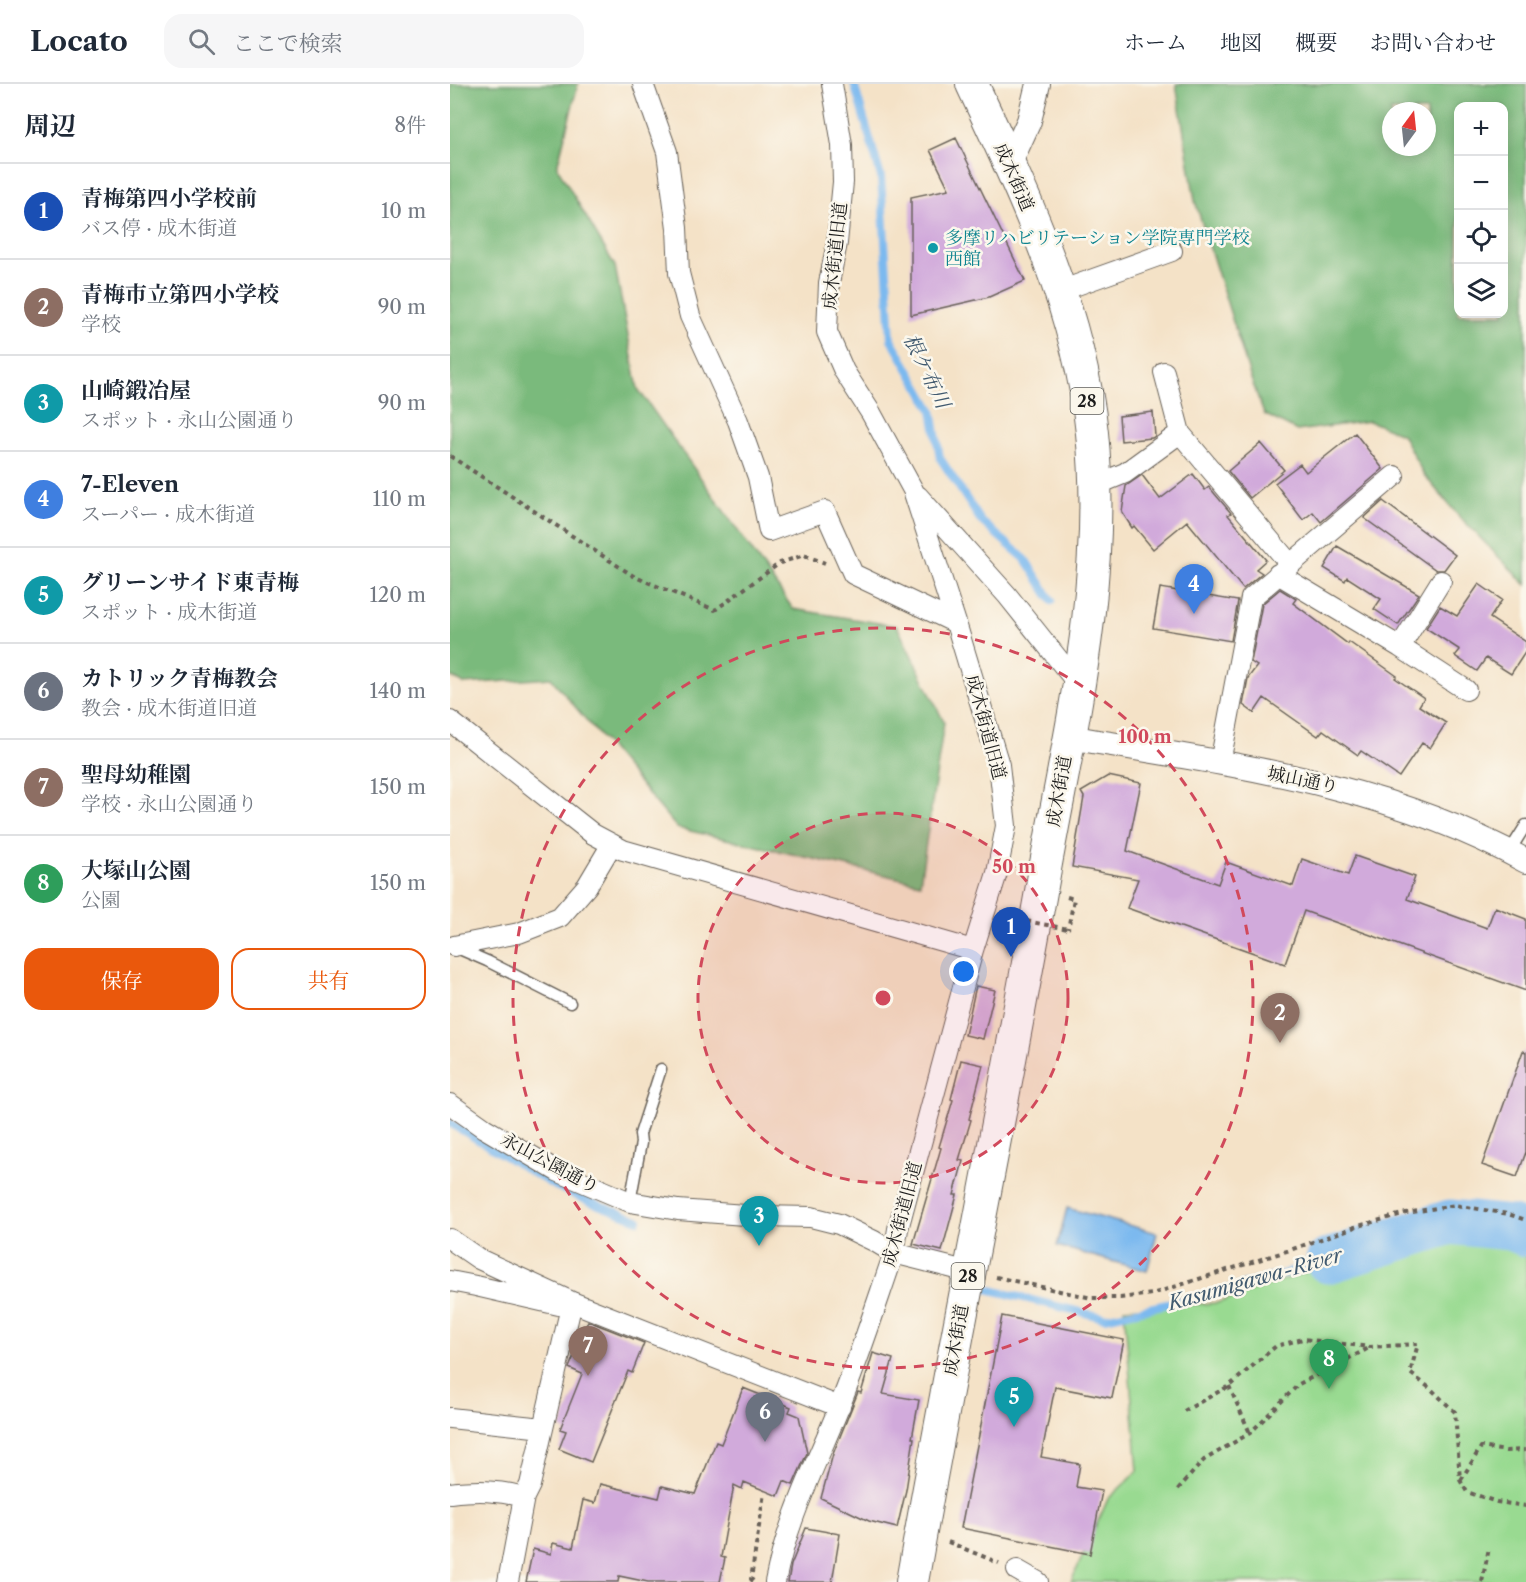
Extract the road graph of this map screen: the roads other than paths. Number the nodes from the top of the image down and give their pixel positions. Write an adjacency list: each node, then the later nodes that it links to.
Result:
1 (643, 84): 15 (street)
2 (832, 84): 12 (street, 成木街道旧道)
3 (972, 84): 5 (main road, 成木街道 / 28)
4 (1038, 84): 5 (street)
5 (1009, 165): 7 (main road, 成木街道 / 28)
6 (1172, 251): 7 (street)
7 (1060, 291): 11 (main road, 成木街道 / 28)
8 (1164, 372): 9 (street)
9 (1180, 433): 11 (street); 13 (street)
10 (1394, 476): 13 (street)
11 (1096, 485): 17 (main road, 成木街道 / 28)
12 (913, 489): 15 (street, 成木街道旧道); 17 (street)
13 (1284, 569): 16 (street); 21 (street)
14 (1441, 581): 16 (street)
15 (956, 623): 26 (street, 成木街道旧道)
16 (1400, 647): 18 (street)
17 (1078, 684): 20 (main road, 成木街道 / 28)
18 (1466, 690)
19 (450, 721): 23 (street)
20 (1069, 737): 21 (street, 城山通り); 33 (main road, 成木街道 / 28)
21 (1220, 763): 24 (street, 城山通り)
22 (1526, 825): 24 (lane)
23 (612, 844): 25 (street); 26 (street)
24 (1518, 856)
25 (452, 949): 27 (lane)
26 (973, 950): 32 (street, 成木街道旧道)
27 (570, 1003)
28 (661, 1069): 30 (lane)
29 (450, 1104): 30 (street, 永山公園通り)
30 (630, 1202): 32 (street, 永山公園通り)
31 (450, 1239): 35 (street)
32 (894, 1254): 33 (street, 永山公園通り); 36 (street, 成木街道旧道)
33 (969, 1272): 44 (main road, 成木街道 / 28)
34 (450, 1281): 35 (street)
35 (572, 1305): 36 (street); 38 (street)
36 (840, 1407): 43 (street, 成木街道旧道)
37 (450, 1418): 38 (street)
38 (543, 1428): 40 (street)
39 (450, 1493): 40 (street)
40 (524, 1497): 42 (street)
41 (1017, 1570): 45 (street)
42 (508, 1582)
43 (775, 1582)
44 (912, 1582)
45 (1038, 1582)

